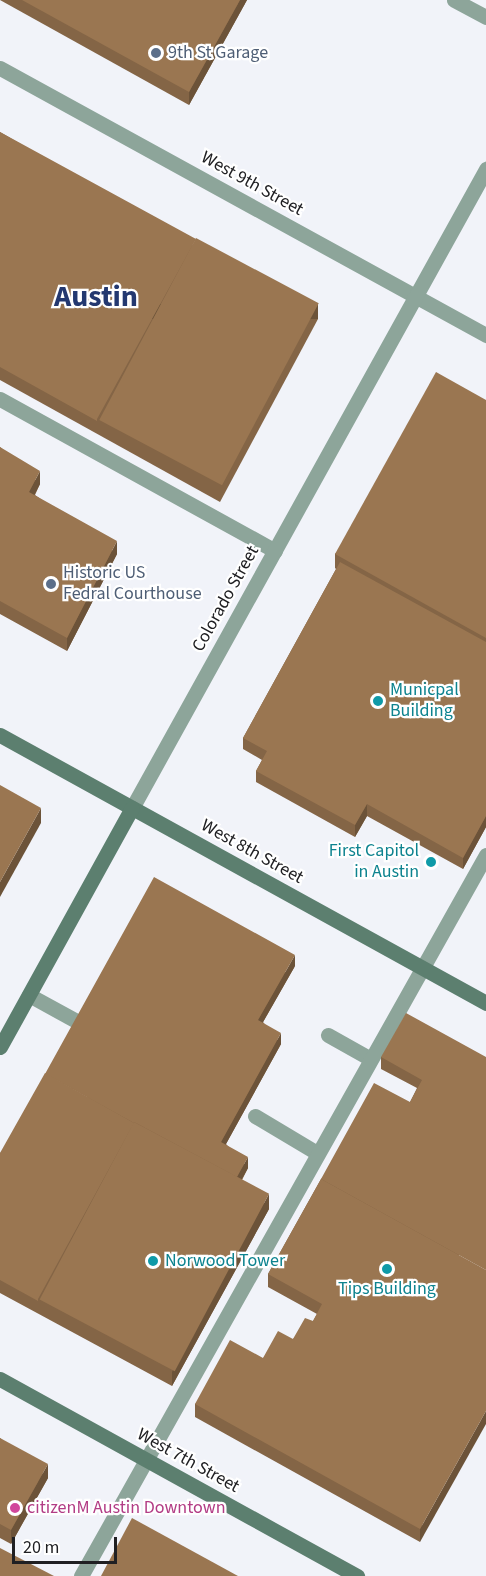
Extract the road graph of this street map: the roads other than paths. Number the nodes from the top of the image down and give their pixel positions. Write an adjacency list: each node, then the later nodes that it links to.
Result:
1 (454, 0): 2 (street)
2 (486, 17)
3 (0, 68): 5 (street, West 9th Street)
4 (486, 169): 5 (street, Colorado Street)
5 (416, 296): 6 (street, West 9th Street); 8 (street, Colorado Street)
6 (486, 335)
7 (0, 399): 8 (street)
8 (275, 551): 10 (street, Colorado Street)
9 (0, 735): 10 (main road, West 8th Street)
10 (132, 808): 12 (main road, West 8th Street); 13 (main road, Colorado Street)
11 (486, 855): 12 (street)
12 (422, 967): 14 (main road, West 8th Street); 18 (street)
13 (29, 995): 15 (street); 17 (main road, Colorado Street)
14 (486, 1003)
15 (80, 1023)
16 (328, 1035): 18 (street)
17 (1, 1041)
18 (369, 1058): 20 (street)
19 (255, 1116): 20 (street)
20 (317, 1153): 22 (street)
21 (0, 1379): 22 (main road, West 7th Street)
22 (144, 1460): 23 (street); 24 (main road, West 7th Street)
23 (81, 1576)
24 (357, 1576)

